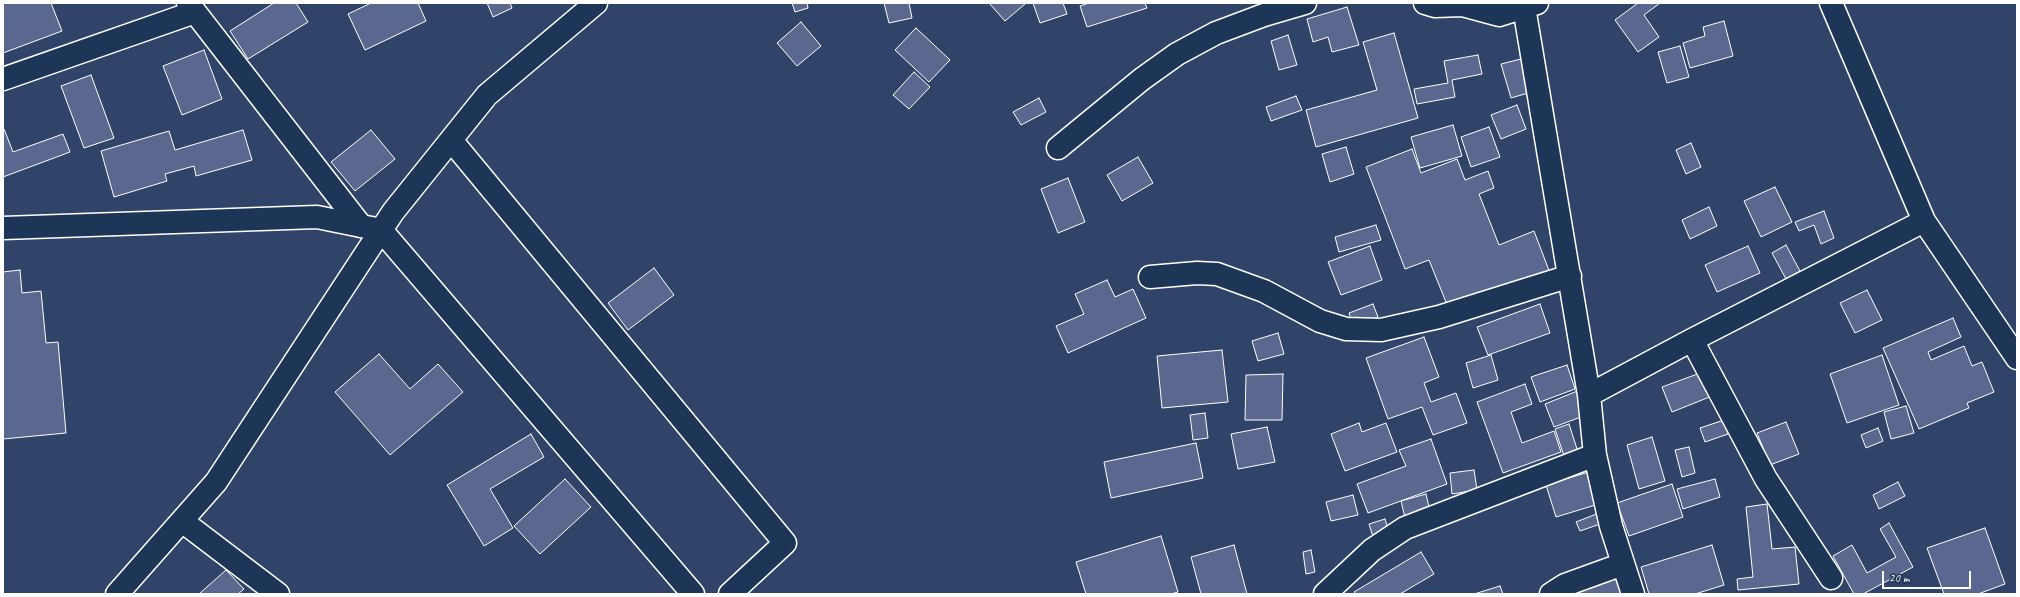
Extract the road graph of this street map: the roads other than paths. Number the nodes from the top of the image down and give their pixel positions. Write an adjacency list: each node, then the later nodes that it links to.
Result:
1 (596, 3): 9 (street)
2 (1305, 3): 7 (street)
3 (1425, 3): 5 (street)
4 (1831, 3): 11 (street)
5 (1531, 5): 14 (street)
6 (191, 7): 8 (street); 13 (street)
7 (1262, 9): 10 (street)
8 (3, 79)
9 (451, 140): 13 (street); 26 (street)
10 (1058, 148)
11 (1924, 221): 16 (street); 17 (street)
12 (3, 228): 13 (street)
13 (371, 228): 20 (street); 25 (street)
14 (1570, 276): 15 (street); 18 (street)
15 (1150, 277)
16 (1692, 340): 18 (street); 22 (street)
17 (2017, 358)
18 (1589, 395): 19 (street)
19 (1595, 456): 21 (street); 27 (street)
20 (182, 520): 23 (street); 24 (street)
21 (1623, 564): 28 (street); 29 (street)
22 (1831, 578)
23 (117, 594)
24 (278, 594)
25 (693, 594)
26 (730, 594)
27 (1325, 594)
28 (1551, 594)
29 (1633, 594)

